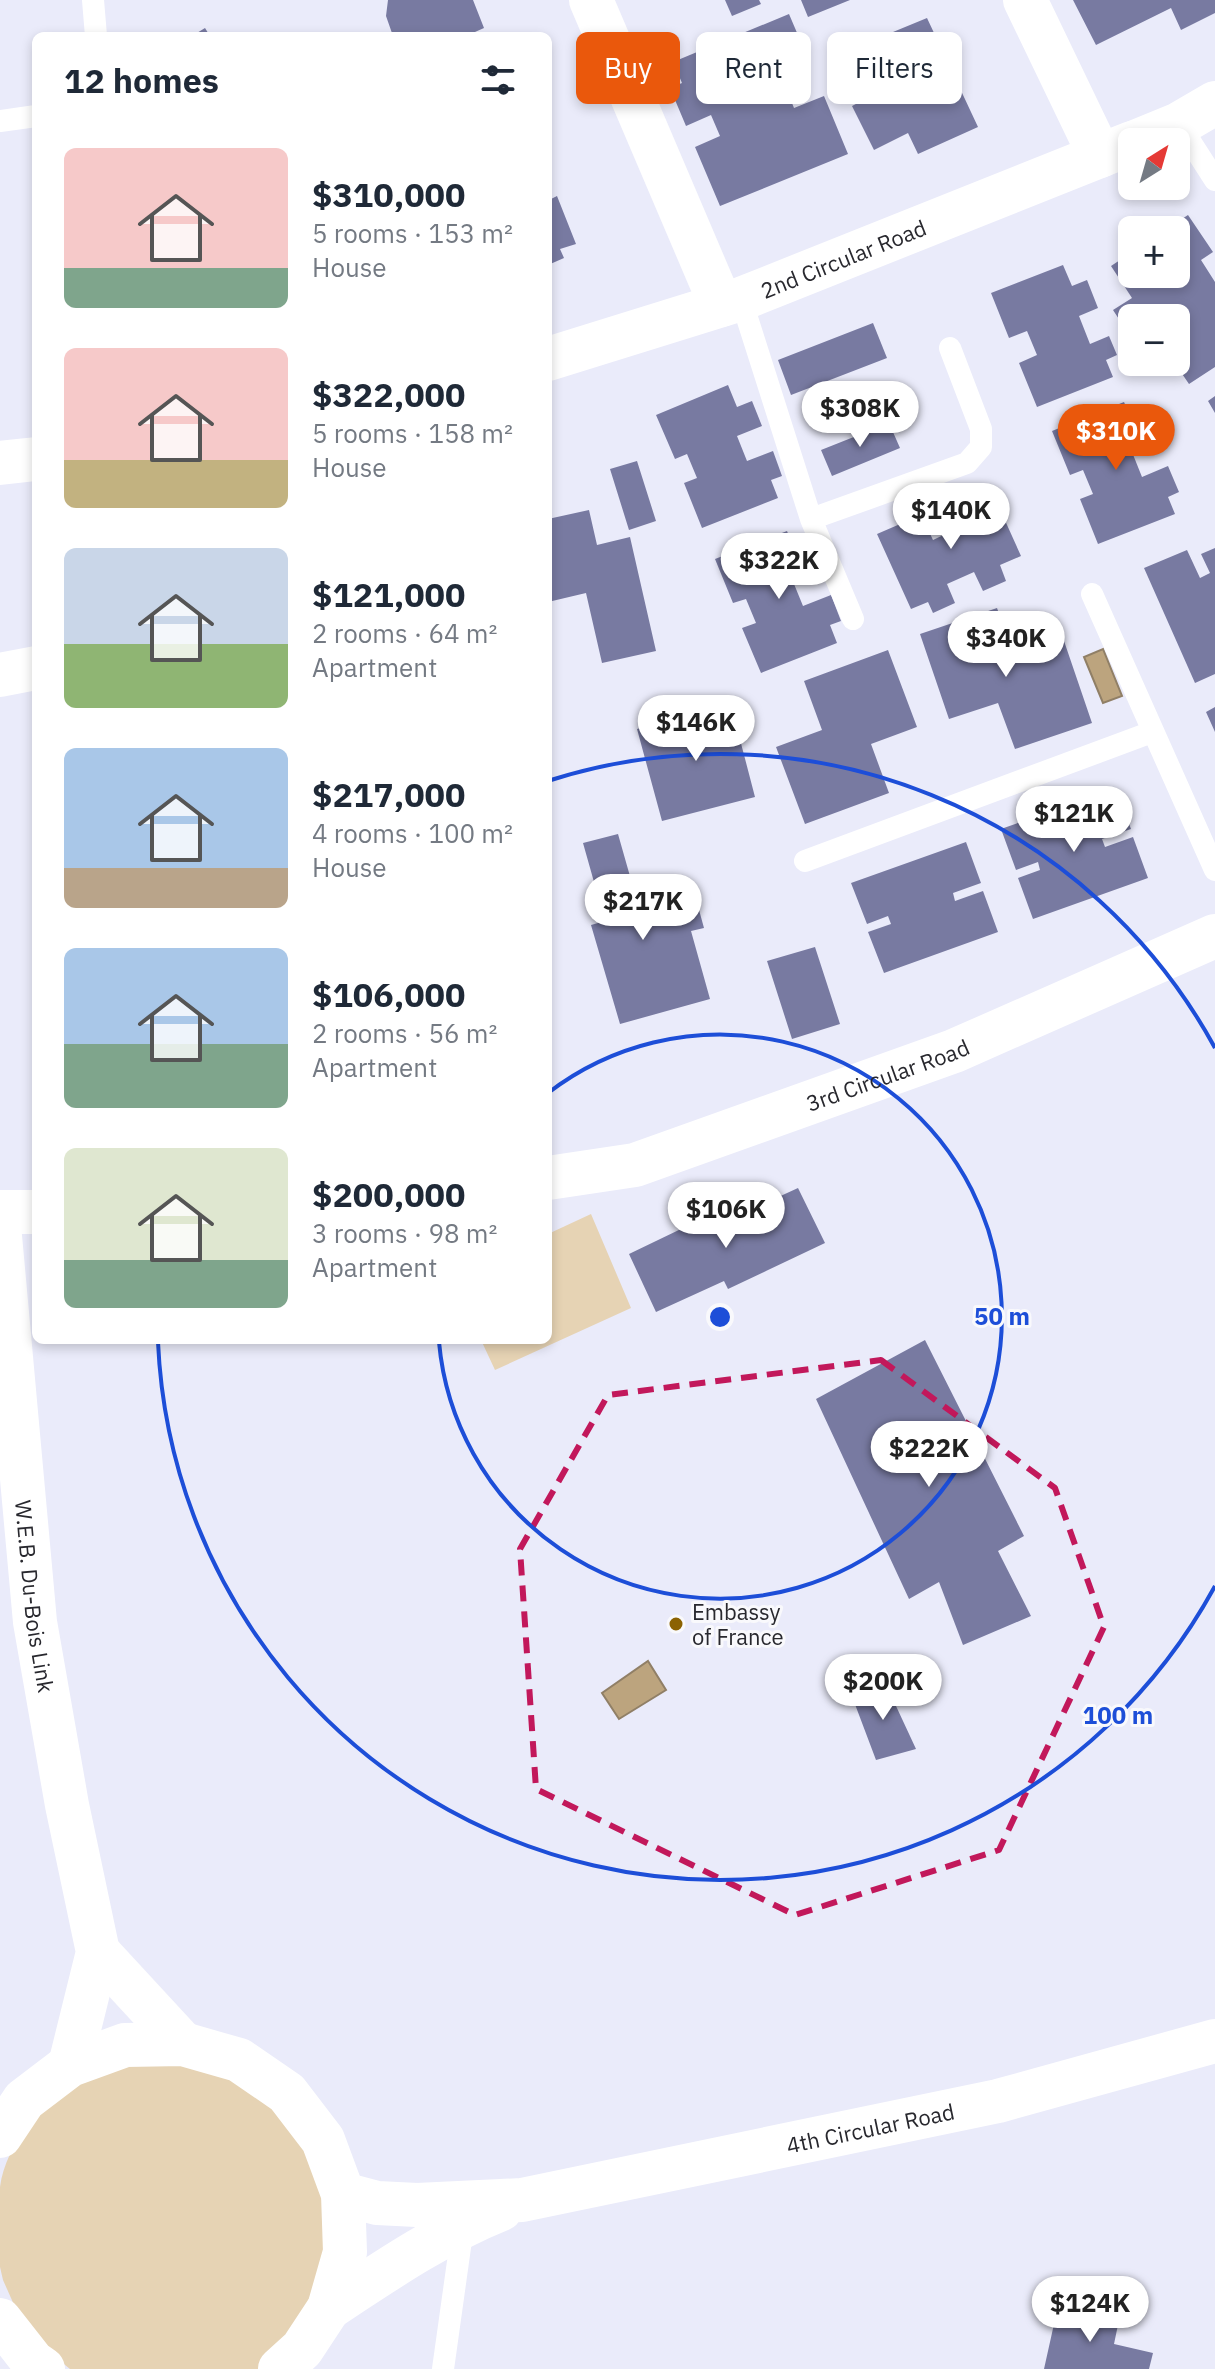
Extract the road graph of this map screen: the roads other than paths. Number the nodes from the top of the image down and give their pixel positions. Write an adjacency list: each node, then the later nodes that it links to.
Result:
1 (93, 0): 4 (lane)
2 (591, 0): 12 (street)
3 (1025, 0): 9 (street)
4 (96, 32)
5 (1197, 114): 8 (street, 2nd Circular Road); 11 (lane)
6 (32, 117): 7 (lane)
7 (0, 121)
8 (1165, 128)
9 (1118, 141)
10 (1118, 149): 12 (street, 2nd Circular Road)
11 (1215, 180)
12 (731, 302): 14 (street, 2nd Circular Road); 17 (lane)
13 (950, 348): 17 (lane)
14 (552, 358)
15 (32, 459): 16 (street)
16 (0, 463)
17 (811, 519): 19 (lane)
18 (1092, 594): 22 (lane)
19 (853, 619)
20 (32, 669): 21 (street)
21 (0, 675)
22 (1152, 732): 23 (lane); 24 (lane)
23 (805, 861)
24 (1215, 870)
25 (1215, 936): 26 (street, 3rd Circular Road)
26 (552, 1177)
27 (0, 1212): 28 (street)
28 (32, 1212)
29 (0, 1236): 30 (street, W.E.B. Du-Bois Link)
30 (98, 1952): 32 (street); 33 (street, W.E.B. Du-Bois Link)
31 (1215, 2041): 36 (street, 4th Circular Road)
32 (183, 2044): 33 (street); 35 (street)
33 (70, 2065): 34 (street)
34 (0, 2136)
35 (343, 2194): 36 (street, 4th Circular Road); 38 (street)
36 (522, 2200): 37 (street, 4th Circular Road)
37 (463, 2224): 38 (street, 4th Circular Road); 42 (lane)
38 (329, 2308): 41 (street)
39 (0, 2320): 40 (street)
40 (43, 2369)
41 (280, 2369)
42 (443, 2369)

